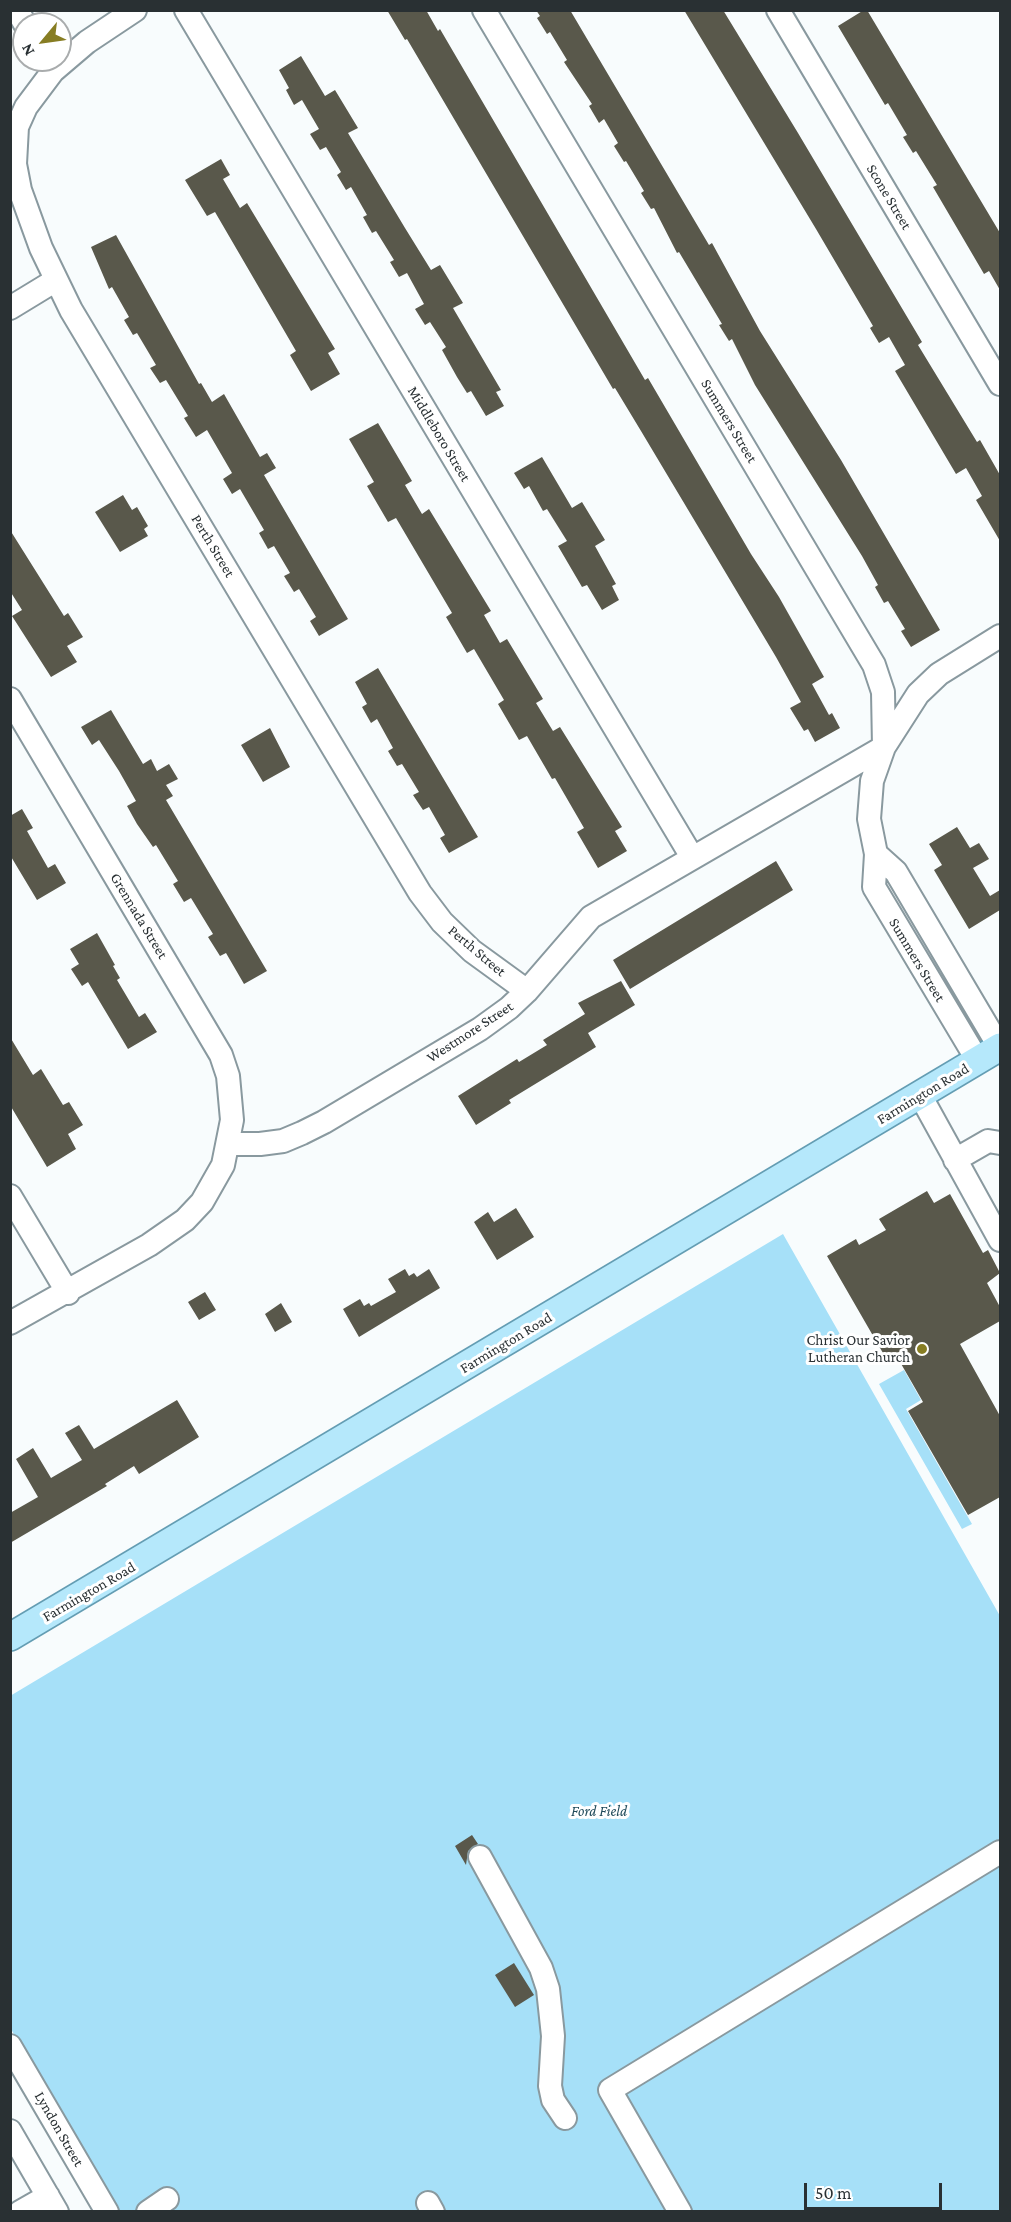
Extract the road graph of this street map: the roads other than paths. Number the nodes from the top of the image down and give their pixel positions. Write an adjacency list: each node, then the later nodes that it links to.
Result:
1 (135, 10): 5 (street, Perth Street)
2 (186, 10): 13 (street, Middleboro Street)
3 (484, 10): 12 (street, Summers Street)
4 (778, 10): 9 (street, Scone Street)
5 (72, 51)
6 (46, 72): 7 (street, Perth Street)
7 (56, 280): 8 (street); 14 (street, Perth Street)
8 (10, 308)
9 (1000, 384)
10 (1000, 636): 12 (street, Westmore Street)
11 (10, 699): 18 (street, Grennada Street)
12 (884, 747): 13 (street, Westmore Street); 15 (street, Summers Street)
13 (692, 857): 14 (street, Westmore Street)
14 (527, 992): 18 (street, Westmore Street)
15 (993, 1052): 16 (main road, Farmington Road)
16 (920, 1095): 19 (street); 24 (main road, Farmington Road)
17 (1000, 1143): 19 (street)
18 (229, 1144): 22 (street)
19 (955, 1160): 21 (street)
20 (10, 1196): 22 (street)
21 (1000, 1240)
22 (68, 1293): 23 (street)
23 (10, 1323)
24 (10, 1637)
25 (1000, 1852): 35 (street)
26 (480, 1857): 28 (street)
27 (10, 2046): 33 (street, Lyndon Street)
28 (565, 2118)
29 (10, 2131): 31 (street)
30 (167, 2199): 34 (street)
31 (52, 2204): 32 (street)
32 (20, 2211)
33 (107, 2211)
34 (148, 2211)
35 (680, 2211)

